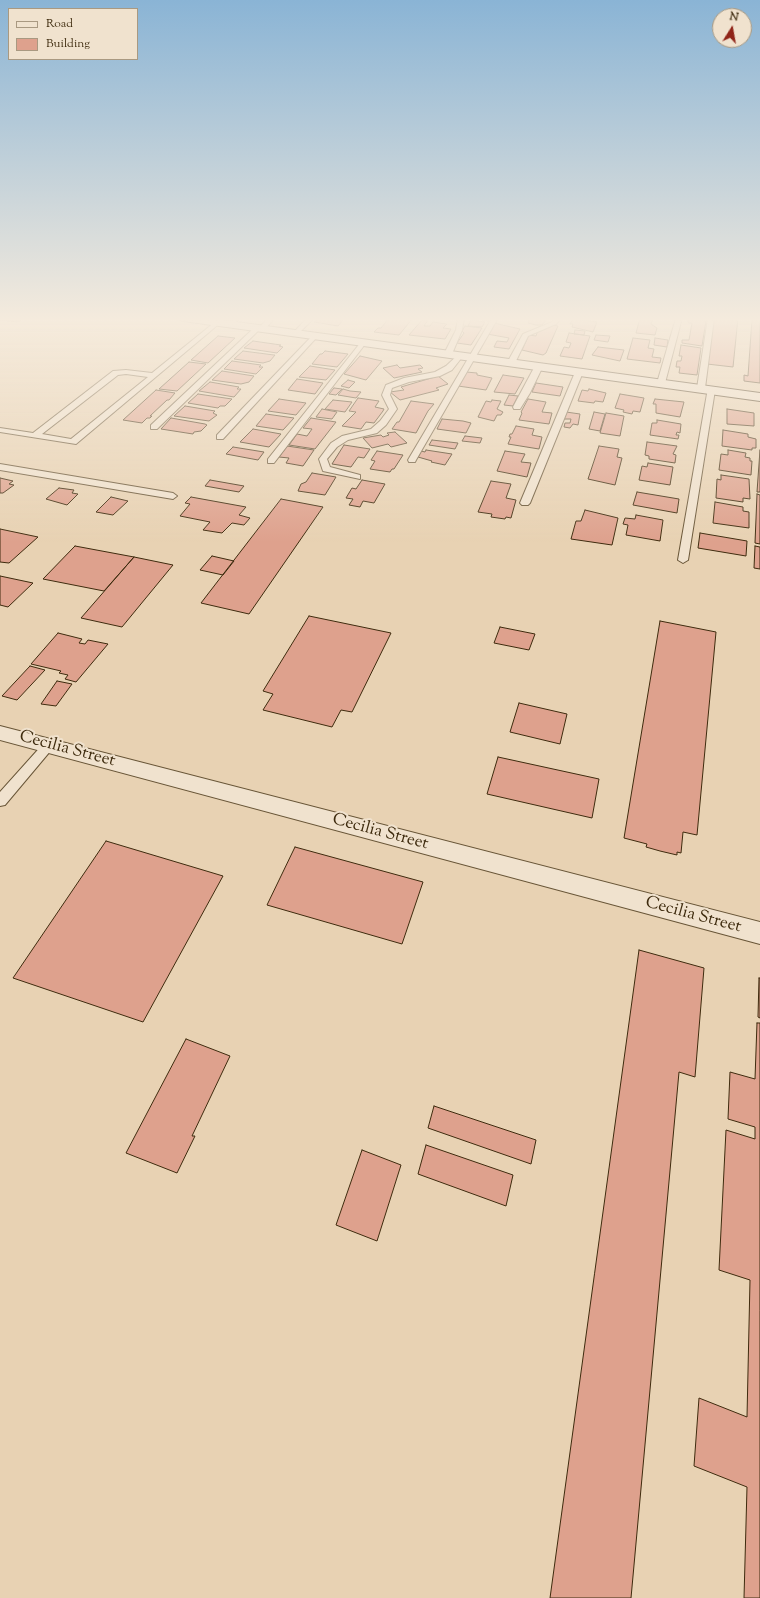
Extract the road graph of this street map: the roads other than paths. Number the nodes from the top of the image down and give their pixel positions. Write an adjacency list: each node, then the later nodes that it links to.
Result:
1 (91, 393): 16 (lane)
2 (132, 393): 16 (lane)
3 (191, 393): 14 (lane)
4 (262, 393): 17 (lane)
5 (324, 393): 18 (lane)
6 (387, 393): 21 (lane)
7 (451, 393): 19 (lane)
8 (526, 393): 13 (lane)
9 (570, 393): 23 (lane)
10 (706, 393): 24 (lane)
11 (734, 393): 12 (street)
12 (760, 396)
13 (517, 407)
14 (154, 427)
15 (0, 430): 16 (lane)
16 (36, 436)
17 (220, 437)
18 (271, 460)
19 (412, 460)
20 (0, 467): 22 (lane)
21 (357, 477)
22 (173, 496)
23 (526, 503)
24 (683, 560)
25 (0, 733): 26 (street, Cecilia Street)
26 (48, 746): 27 (lane); 28 (street, Cecilia Street)
27 (0, 800)
28 (760, 933)

